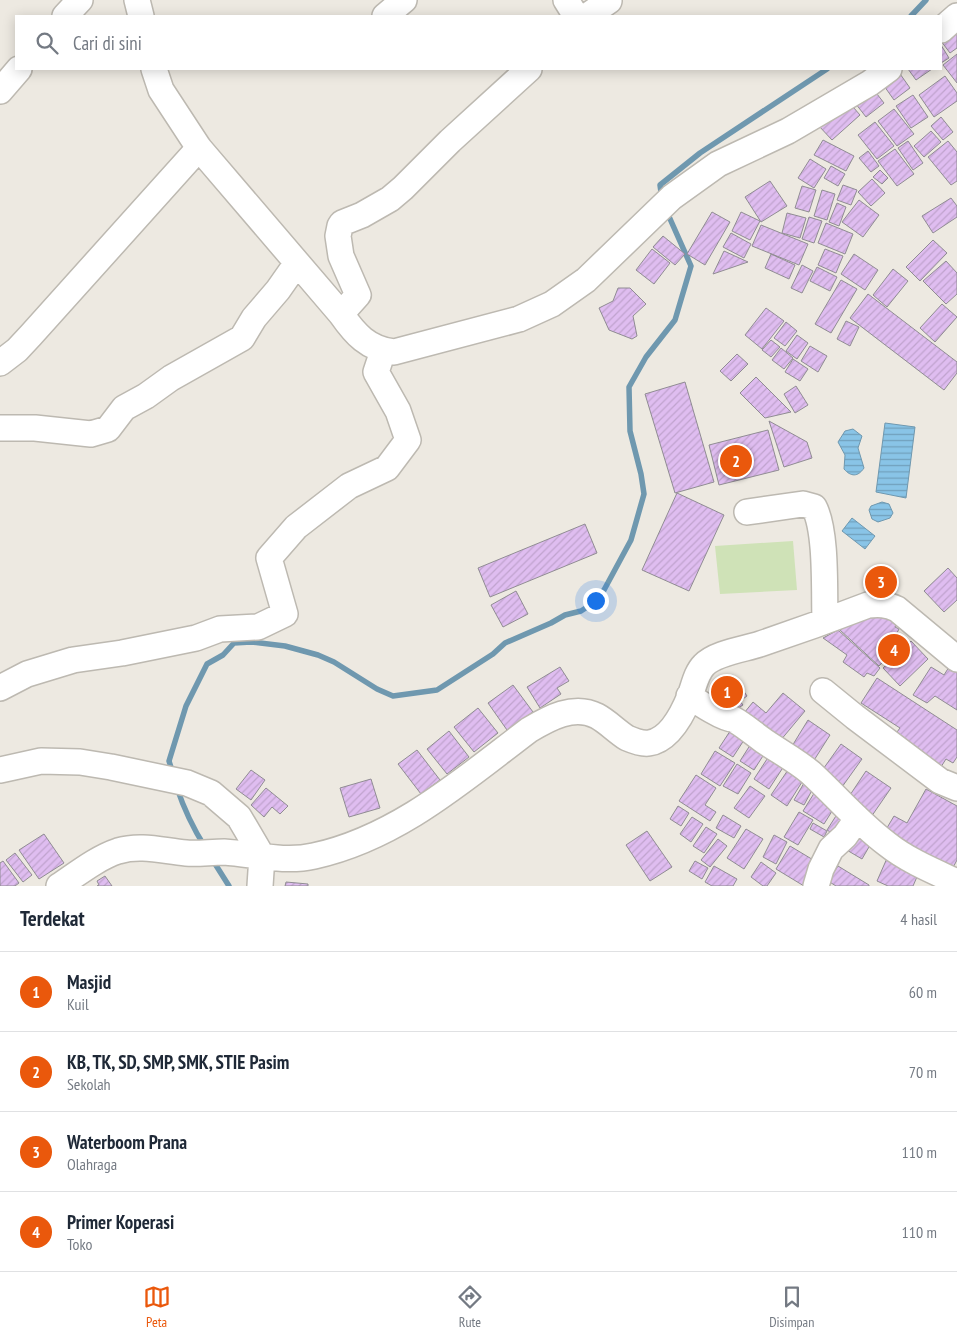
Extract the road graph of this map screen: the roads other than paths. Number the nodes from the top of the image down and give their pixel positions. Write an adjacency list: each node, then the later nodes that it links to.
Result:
1 (80, 0): 6 (street)
2 (137, 0): 7 (street)
3 (404, 0): 8 (street)
4 (566, 0): 9 (street)
5 (608, 1): 10 (street)
6 (66, 15)
7 (141, 15)
8 (386, 15)
9 (575, 15)
10 (588, 15)
11 (957, 16): 12 (street)
12 (942, 29)
13 (18, 70): 17 (street)
14 (154, 70): 18 (street)
15 (528, 70): 20 (street)
16 (888, 70): 21 (street)
17 (0, 91)
18 (199, 148): 19 (street); 22 (street)
19 (300, 266): 20 (street); 23 (street)
20 (340, 314): 21 (street)
21 (382, 351): 27 (street)
22 (0, 363)
23 (0, 428)
24 (748, 512): 25 (street)
25 (825, 621): 26 (street); 29 (street)
26 (957, 659)
27 (0, 688)
28 (823, 691): 31 (street)
29 (689, 696): 32 (street); 33 (street)
30 (0, 770): 33 (street)
31 (957, 788)
32 (857, 819): 34 (street); 38 (street)
33 (262, 856): 36 (street); 37 (street)
34 (924, 877): 35 (street)
35 (957, 882)
36 (59, 886)
37 (260, 886)
38 (816, 886)

